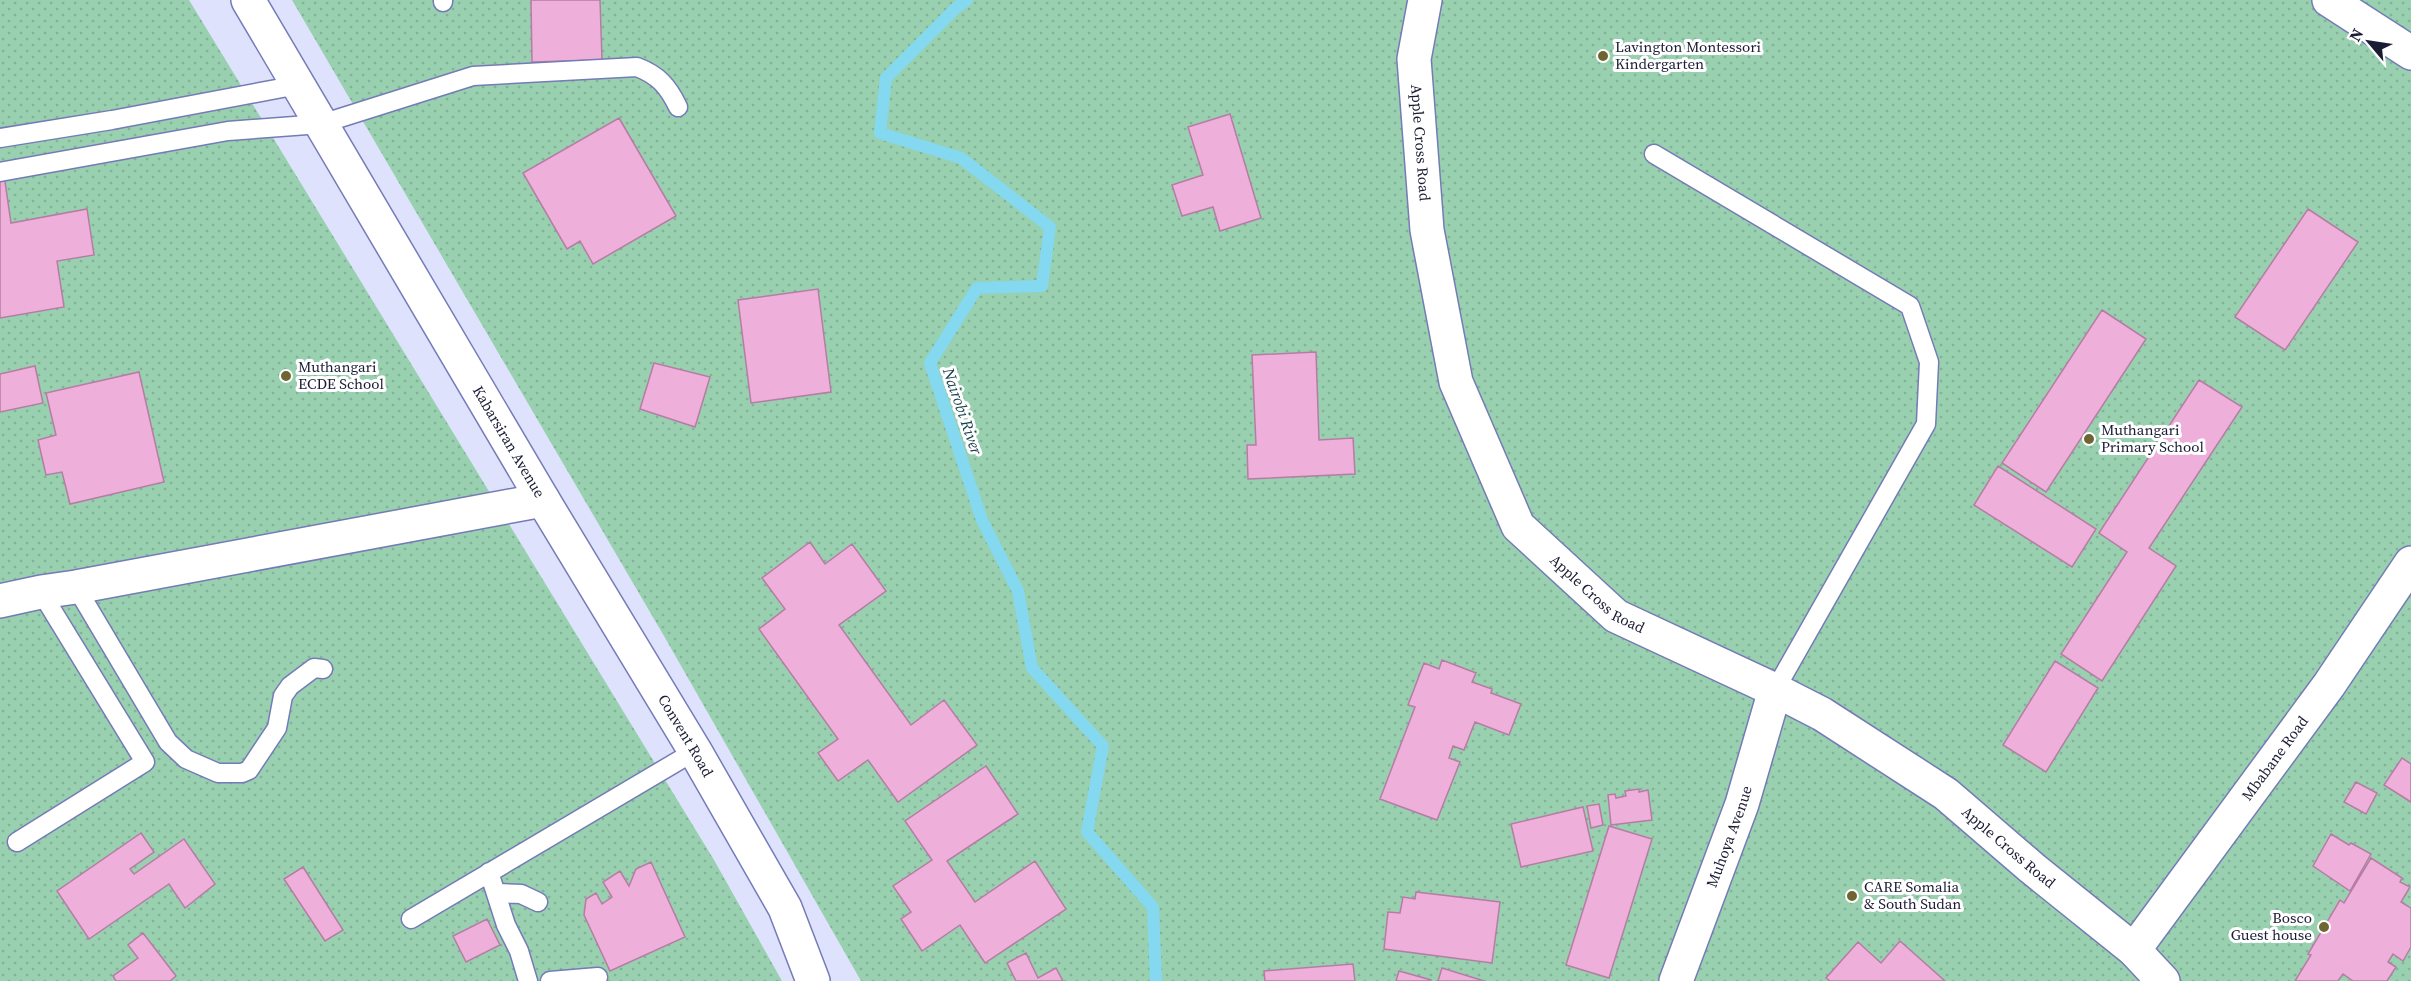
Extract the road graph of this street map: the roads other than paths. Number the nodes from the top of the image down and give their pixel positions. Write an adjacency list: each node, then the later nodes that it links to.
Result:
1 (248, 0): 5 (street, Kabarsiran Avenue)
2 (1425, 0): 17 (street, Apple Cross Road)
3 (2329, 0): 4 (street)
4 (2411, 53)
5 (298, 85): 7 (street, Kabarsiran Avenue); 8 (lane)
6 (678, 107): 7 (lane)
7 (321, 124): 10 (lane); 11 (street, Kabarsiran Avenue)
8 (0, 138)
9 (1654, 154): 17 (lane)
10 (0, 172)
11 (543, 500): 13 (street, Kabarsiran Avenue); 18 (street, Convent Road)
12 (2411, 563): 24 (street, Mbabane Road)
13 (76, 587): 14 (street, Kabarsiran Avenue); 16 (lane)
14 (41, 592): 15 (street, Kabarsiran Avenue); 19 (lane)
15 (0, 601)
16 (323, 669)
17 (1776, 690): 24 (street, Apple Cross Road); 29 (street, Muhoya Avenue)
18 (695, 751): 20 (lane); 28 (street, Convent Road)
19 (17, 842)
20 (489, 872): 21 (lane); 23 (lane)
21 (497, 892): 22 (lane); 26 (lane)
22 (538, 902)
23 (411, 919)
24 (2134, 950): 30 (street)
25 (598, 977): 27 (lane)
26 (528, 981)
27 (550, 981)
28 (813, 981)
29 (1676, 981)
30 (2163, 981)

